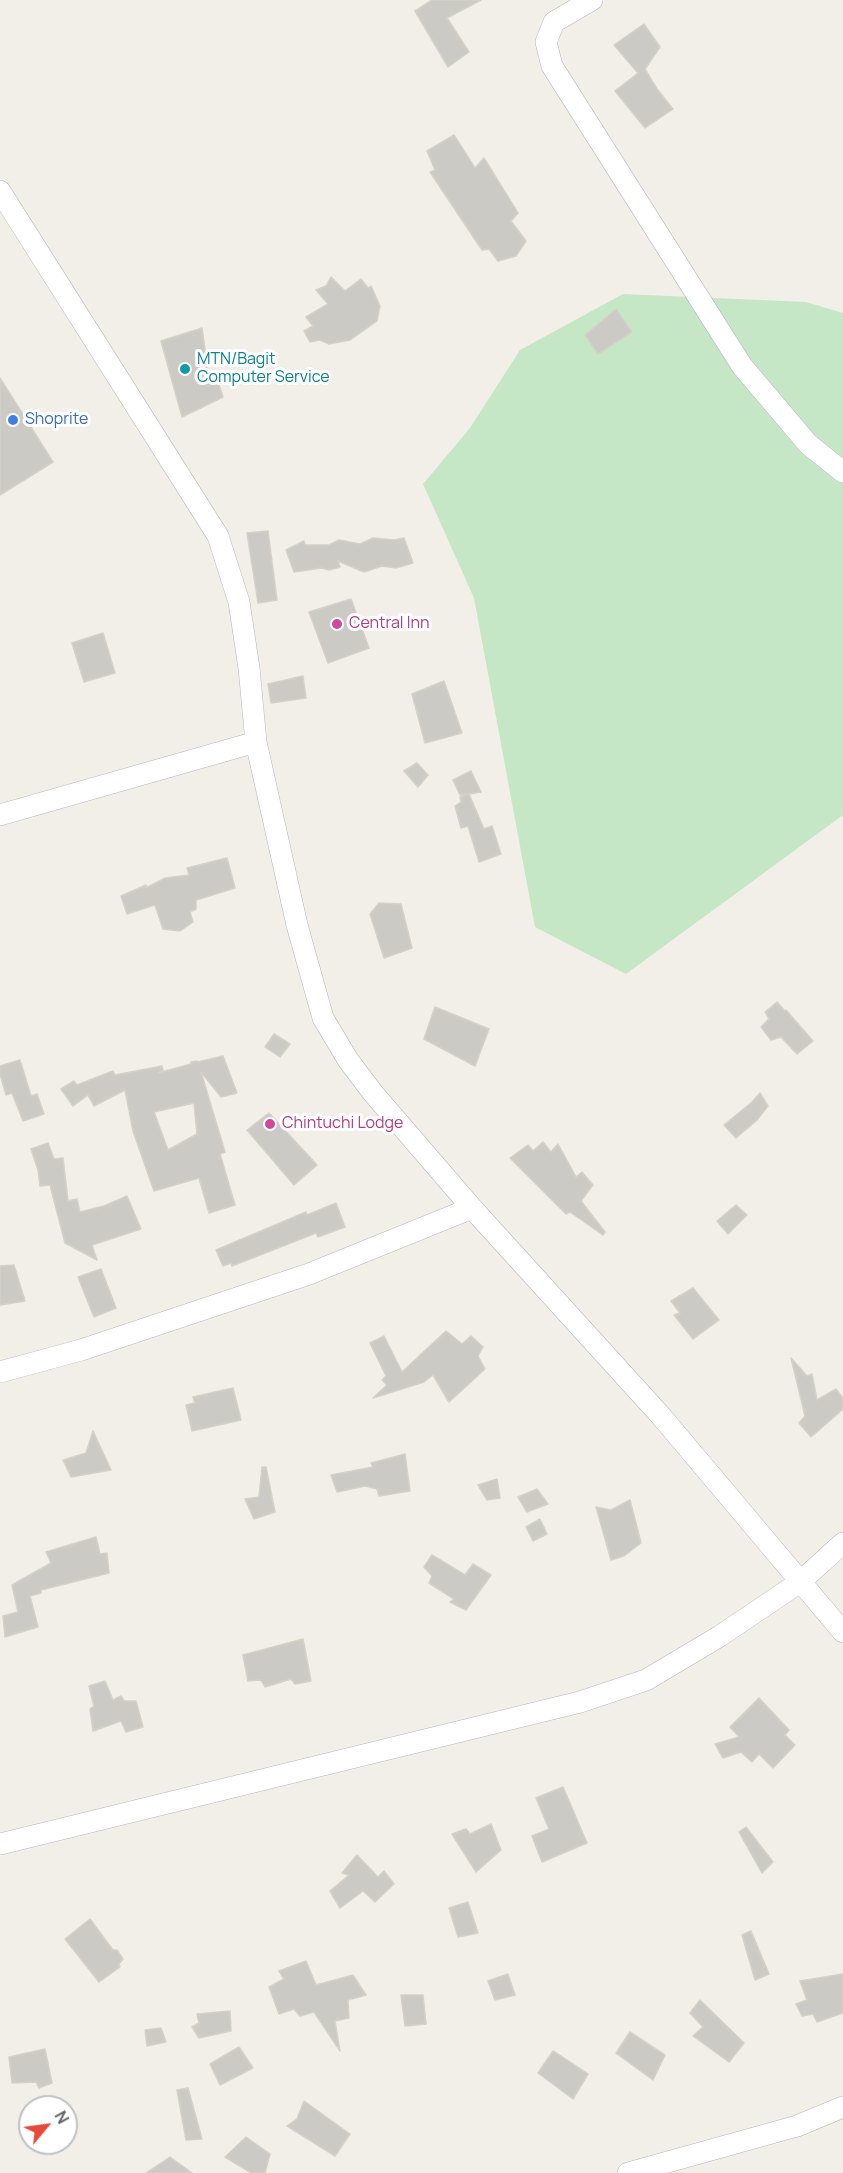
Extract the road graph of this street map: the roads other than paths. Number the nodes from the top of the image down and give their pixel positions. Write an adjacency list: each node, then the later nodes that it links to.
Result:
1 (592, 0): 3 (street)
2 (0, 191): 4 (street)
3 (843, 472)
4 (256, 742): 5 (street); 6 (street)
5 (0, 815)
6 (472, 1208): 7 (street); 9 (street)
7 (0, 1372)
8 (843, 1543): 9 (street)
9 (800, 1582): 10 (street); 11 (street)
10 (843, 1632)
11 (0, 1844)
12 (843, 2107): 13 (street)
13 (628, 2173)

